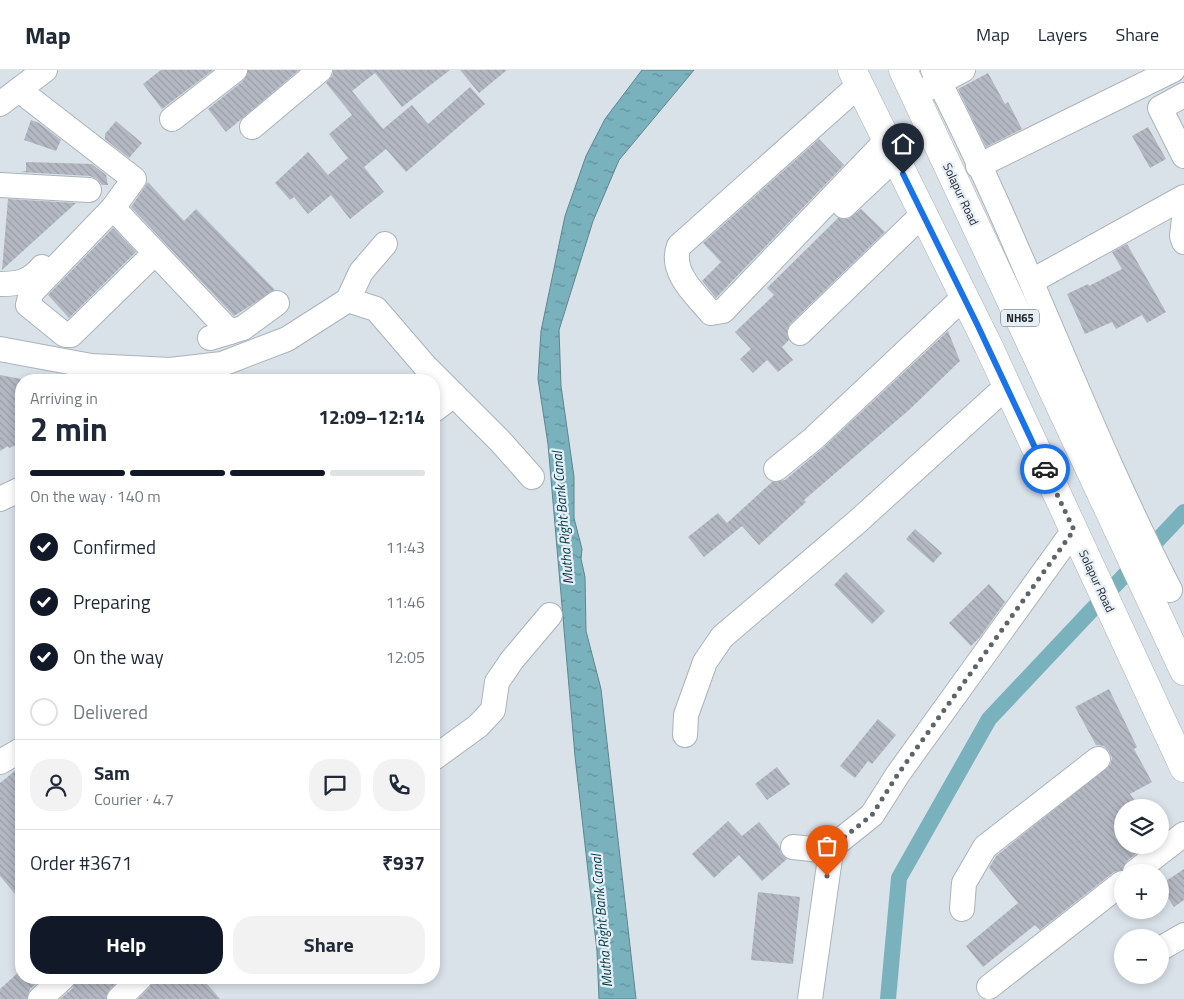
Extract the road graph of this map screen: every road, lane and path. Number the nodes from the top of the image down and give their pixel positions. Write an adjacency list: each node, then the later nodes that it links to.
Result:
1 (45, 70): 11 (street)
2 (235, 70): 12 (street)
3 (320, 70): 13 (street)
4 (903, 70): 10 (highway, Solapur Road / NH65)
5 (963, 70): 7 (street)
6 (1174, 70): 16 (street)
7 (936, 76): 10 (street); 16 (street)
8 (856, 77): 14 (highway, Solapur Road); 14 (street)
9 (1184, 95): 15 (street)
10 (915, 96): 47 (highway, Solapur Road / NH65)
11 (9, 97): 20 (street)
12 (172, 119)
13 (252, 127)
14 (891, 149): 21 (highway, Solapur Road); 27 (street)
15 (1184, 156)
16 (978, 166): 28 (street)
17 (0, 185): 18 (street)
18 (89, 190)
19 (1184, 197): 28 (street)
20 (113, 208): 26 (street); 26 (street)
21 (923, 214): 30 (highway, Solapur Road); 33 (street)
22 (83, 219): 29 (street)
23 (1184, 219): 24 (street)
24 (1184, 242)
25 (384, 244): 31 (street)
26 (155, 253): 32 (street)
27 (763, 281)
28 (1032, 282): 47 (street)
29 (0, 284)
30 (964, 297): 39 (highway, Solapur Road); 42 (street)
31 (348, 300): 36 (street); 37 (street)
32 (278, 303)
33 (800, 333)
34 (0, 349): 35 (street)
35 (147, 374)
36 (194, 374)
37 (433, 374)
38 (440, 381): 40 (street)
39 (1006, 386): 46 (highway, Solapur Road); 51 (street)
40 (454, 395): 41 (street); 43 (street)
41 (440, 406)
42 (776, 468)
43 (532, 477)
44 (15, 492): 45 (street)
45 (0, 499)
46 (1074, 530): 56 (highway, Solapur Road); 59 (street)
47 (1130, 531): 48 (highway, Solapur Road / NH65)
48 (1163, 587): 50 (highway, Solapur Road / NH65)
49 (550, 615): 53 (street)
50 (1184, 671)
51 (685, 736)
52 (15, 753): 55 (street)
53 (440, 754)
54 (1098, 759): 62 (street)
55 (0, 762)
56 (1184, 768)
57 (1184, 834): 60 (street)
58 (792, 847): 59 (street)
59 (831, 851): 70 (street)
60 (1145, 864)
61 (1114, 889): 67 (street)
62 (962, 909)
63 (1184, 936): 64 (street)
64 (1169, 944)
65 (56, 984): 68 (street)
66 (134, 984): 69 (street)
67 (989, 987)
68 (40, 999)
69 (119, 999)
70 (810, 999)

